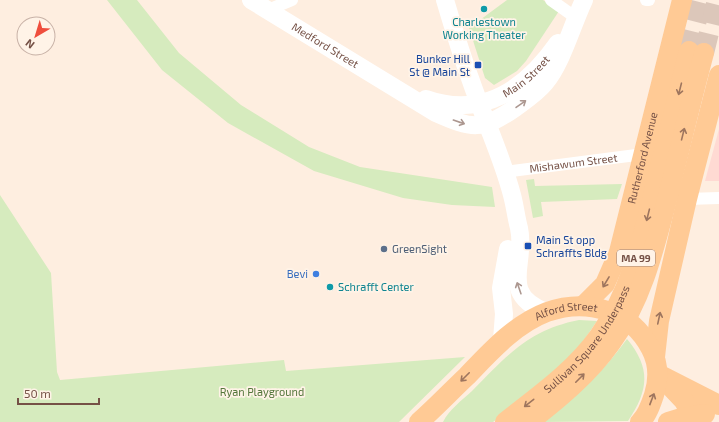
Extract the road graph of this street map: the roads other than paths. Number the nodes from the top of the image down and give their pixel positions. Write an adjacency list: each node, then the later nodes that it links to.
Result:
1 (251, 0): 9 (main road, Medford Street)
2 (292, 0): 9 (street)
3 (445, 0): 13 (main road)
4 (551, 0): 10 (street)
5 (584, 0): 10 (main road, Main Street)
6 (646, 0): 7 (street)
7 (649, 0)
8 (682, 0): 15 (main road, Rutherford Avenue)
9 (268, 10): 12 (main road, Medford Street)
10 (576, 17): 13 (main road, Main Street); 14 (main road, Main Street, one-way to 10)
11 (719, 75): 16 (main road)
12 (401, 90): 13 (main road, Medford Street); 14 (main road, Medford Street, one-way to 14)
13 (479, 104): 14 (main road)
14 (488, 124): 17 (main road)
15 (648, 156): 16 (main road); 17 (street, Mishawum Street); 21 (main road, Rutherford Avenue, one-way to 21)
16 (692, 158): 19 (main road)
17 (504, 172): 20 (main road)
18 (719, 198): 19 (street)
19 (687, 199): 24 (main road, one-way to 19)
20 (515, 212): 22 (main road, one-way to 20); 23 (main road)
21 (590, 307): 22 (main road, Alford Street); 24 (main road, Alford Street)
22 (546, 312): 23 (main road, Alford Street)
23 (502, 340): 25 (main road, Alford Street, one-way to 25)
24 (657, 366): 26 (main road); 28 (main road, Alford Street); 33 (main road, one-way to 24)
25 (443, 400): 29 (main road, Alford Street); 30 (main road, Alford Street)
26 (719, 405)
27 (719, 412): 28 (main road)
28 (695, 419): 34 (main road)
29 (419, 422)
30 (432, 422)
31 (505, 422): 32 (main road, Sullivan Square Underpass / MA 99, one-way to 31)
32 (529, 422)
33 (640, 422)
34 (668, 422)

